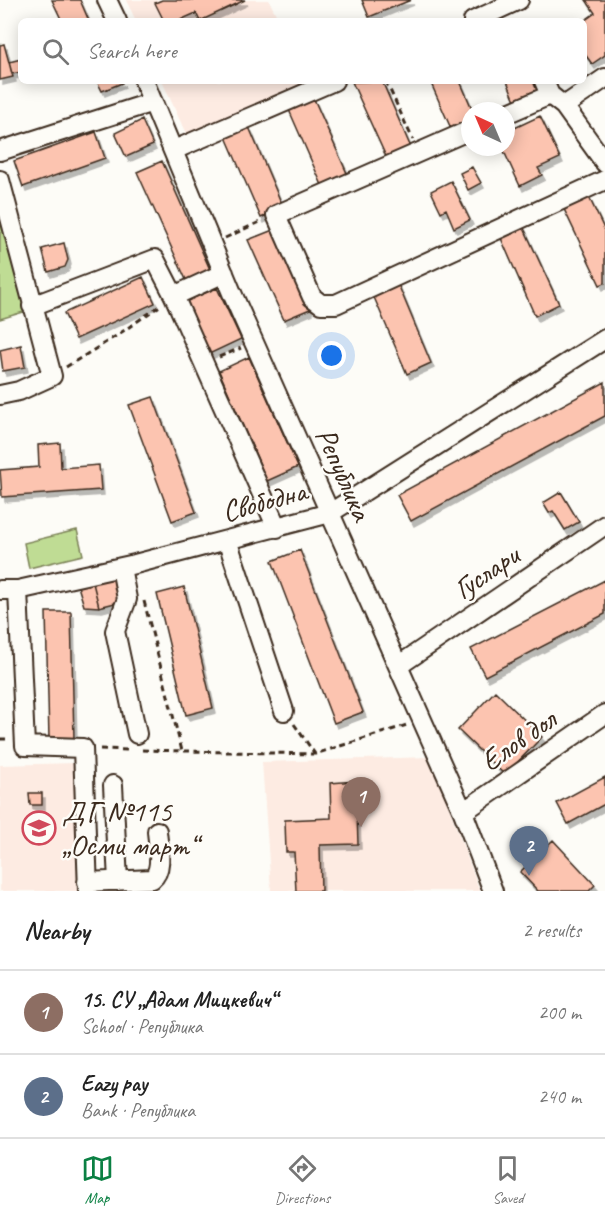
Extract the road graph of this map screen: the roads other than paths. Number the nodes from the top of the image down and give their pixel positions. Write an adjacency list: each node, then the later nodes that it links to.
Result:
1 (107, 0): 4 (street)
2 (515, 8): 3 (street)
3 (478, 12)
4 (116, 18)
5 (605, 78): 9 (street)
6 (145, 84): 11 (street, Република)
7 (327, 84): 14 (street)
8 (586, 84): 10 (street)
9 (587, 84)
10 (553, 94): 12 (street); 16 (street)
11 (153, 102): 14 (street, Република); 15 (street)
12 (515, 110)
13 (461, 134): 18 (street)
14 (174, 150): 19 (street, Република)
15 (0, 151)
16 (605, 164)
17 (0, 180): 21 (street)
18 (605, 180)
19 (224, 273): 20 (street); 24 (street, Република)
20 (174, 296): 21 (street); 26 (street)
21 (32, 306): 23 (street)
22 (605, 339): 24 (street, Свободна)
23 (0, 395)
24 (330, 513): 26 (street, Свободна); 31 (street, Република)
25 (605, 525): 31 (street, Гуслари)
26 (277, 528): 27 (street, Свободна)
27 (227, 540): 28 (street, Свободна); 32 (street)
28 (121, 567): 30 (street, Свободна); 34 (street)
29 (0, 590): 30 (street, Свободна)
30 (18, 590): 39 (street)
31 (398, 666): 36 (street, Република)
32 (284, 711)
33 (605, 714): 36 (street, Елов дол)
34 (137, 734)
35 (113, 785): 38 (street)
36 (463, 812): 40 (street, Република)
37 (157, 831): 38 (street)
38 (118, 881): 39 (street)
39 (88, 887)
40 (493, 891)

